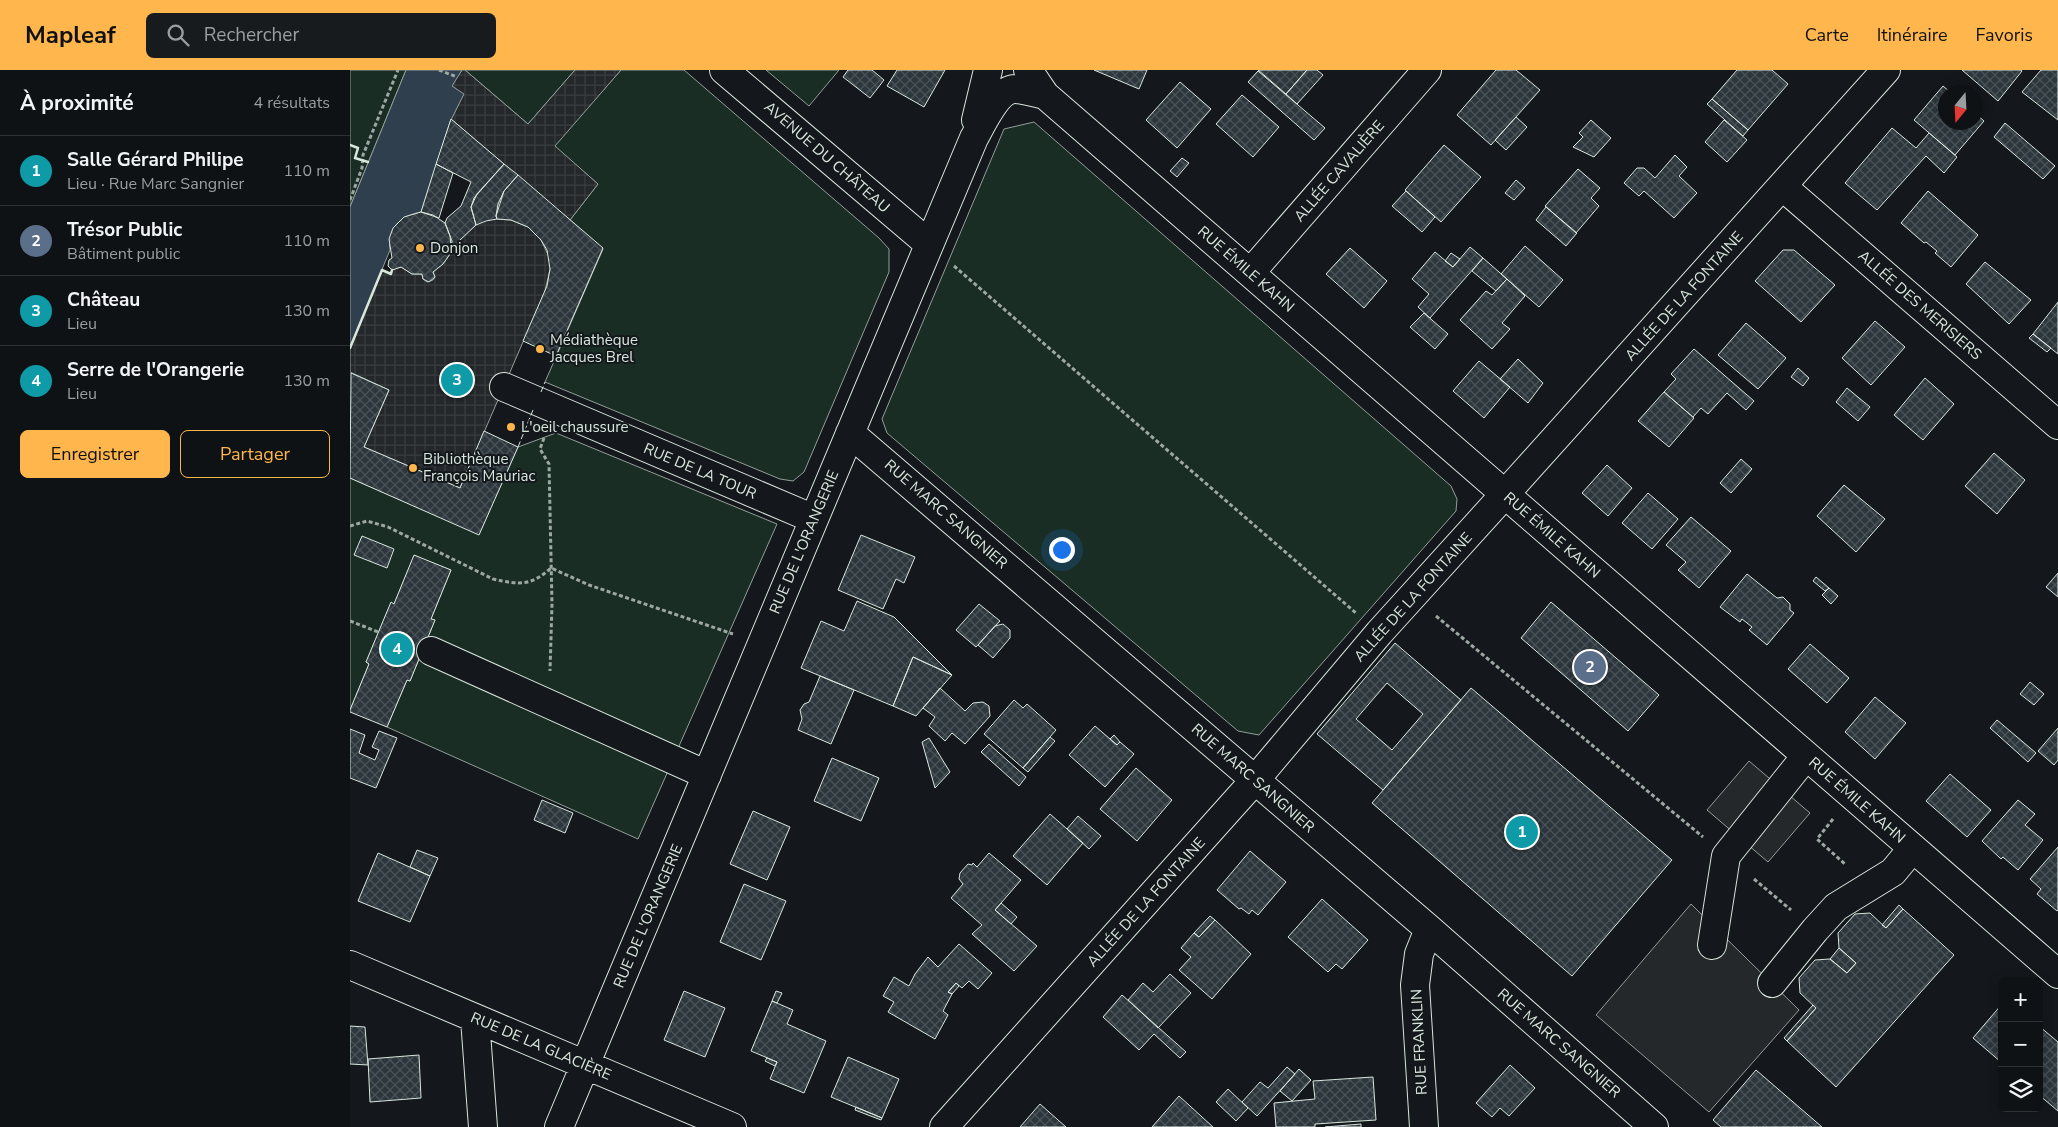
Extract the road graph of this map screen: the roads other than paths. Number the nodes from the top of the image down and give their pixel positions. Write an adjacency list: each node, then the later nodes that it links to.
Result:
1 (724, 70): 9 (street, AVENUE DU CHÂTEAU)
2 (988, 70): 7 (street)
3 (1028, 70): 6 (street)
4 (1427, 70): 10 (street, ALLÉE CAVALIÈRE)
5 (1886, 70): 8 (street, ALLÉE DE LA FONTAINE)
6 (1045, 95): 7 (street, RUE DE L'ORANGERIE); 10 (street, RUE ÉMILE KAHN)
7 (974, 138): 9 (street, RUE DE L'ORANGERIE)
8 (1782, 186): 12 (street, ALLÉE DES MERISIERS); 14 (street, ALLÉE DE LA FONTAINE)
9 (929, 244): 13 (street, RUE DE L'ORANGERIE)
10 (1251, 272): 14 (street, RUE ÉMILE KAHN)
11 (504, 388): 15 (street, RUE DE LA TOUR)
12 (2058, 425)
13 (850, 433): 15 (street, RUE DE L'ORANGERIE); 19 (street, RUE MARC SANGNIER)
14 (1505, 494): 17 (street, RUE ÉMILE KAHN); 19 (street, ALLÉE DE LA FONTAINE)
15 (814, 519): 18 (street, RUE DE L'ORANGERIE)
16 (432, 651): 18 (street)
17 (1806, 756): 20 (street, RUE ÉMILE KAHN); 22 (street)
18 (707, 775): 27 (street, RUE DE L'ORANGERIE)
19 (1255, 780): 21 (street, RUE MARC SANGNIER); 28 (street, ALLÉE DE LA FONTAINE)
20 (1912, 849): 24 (street, RUE ÉMILE KAHN); 25 (street)
21 (1429, 929): 32 (street, RUE FRANKLIN); 33 (street, RUE MARC SANGNIER)
22 (1712, 945)
23 (350, 965): 26 (street, RUE DE LA GLACIÈRE)
24 (2058, 974)
25 (1772, 983)
26 (475, 1019): 27 (street, RUE DE LA GLACIÈRE); 29 (street)
27 (586, 1064): 30 (street, RUE DE L'ORANGERIE); 31 (street, RUE DE LA GLACIÈRE)
28 (948, 1125)
29 (483, 1127)
30 (559, 1127)
31 (732, 1127)
32 (1424, 1127)
33 (1654, 1127)

